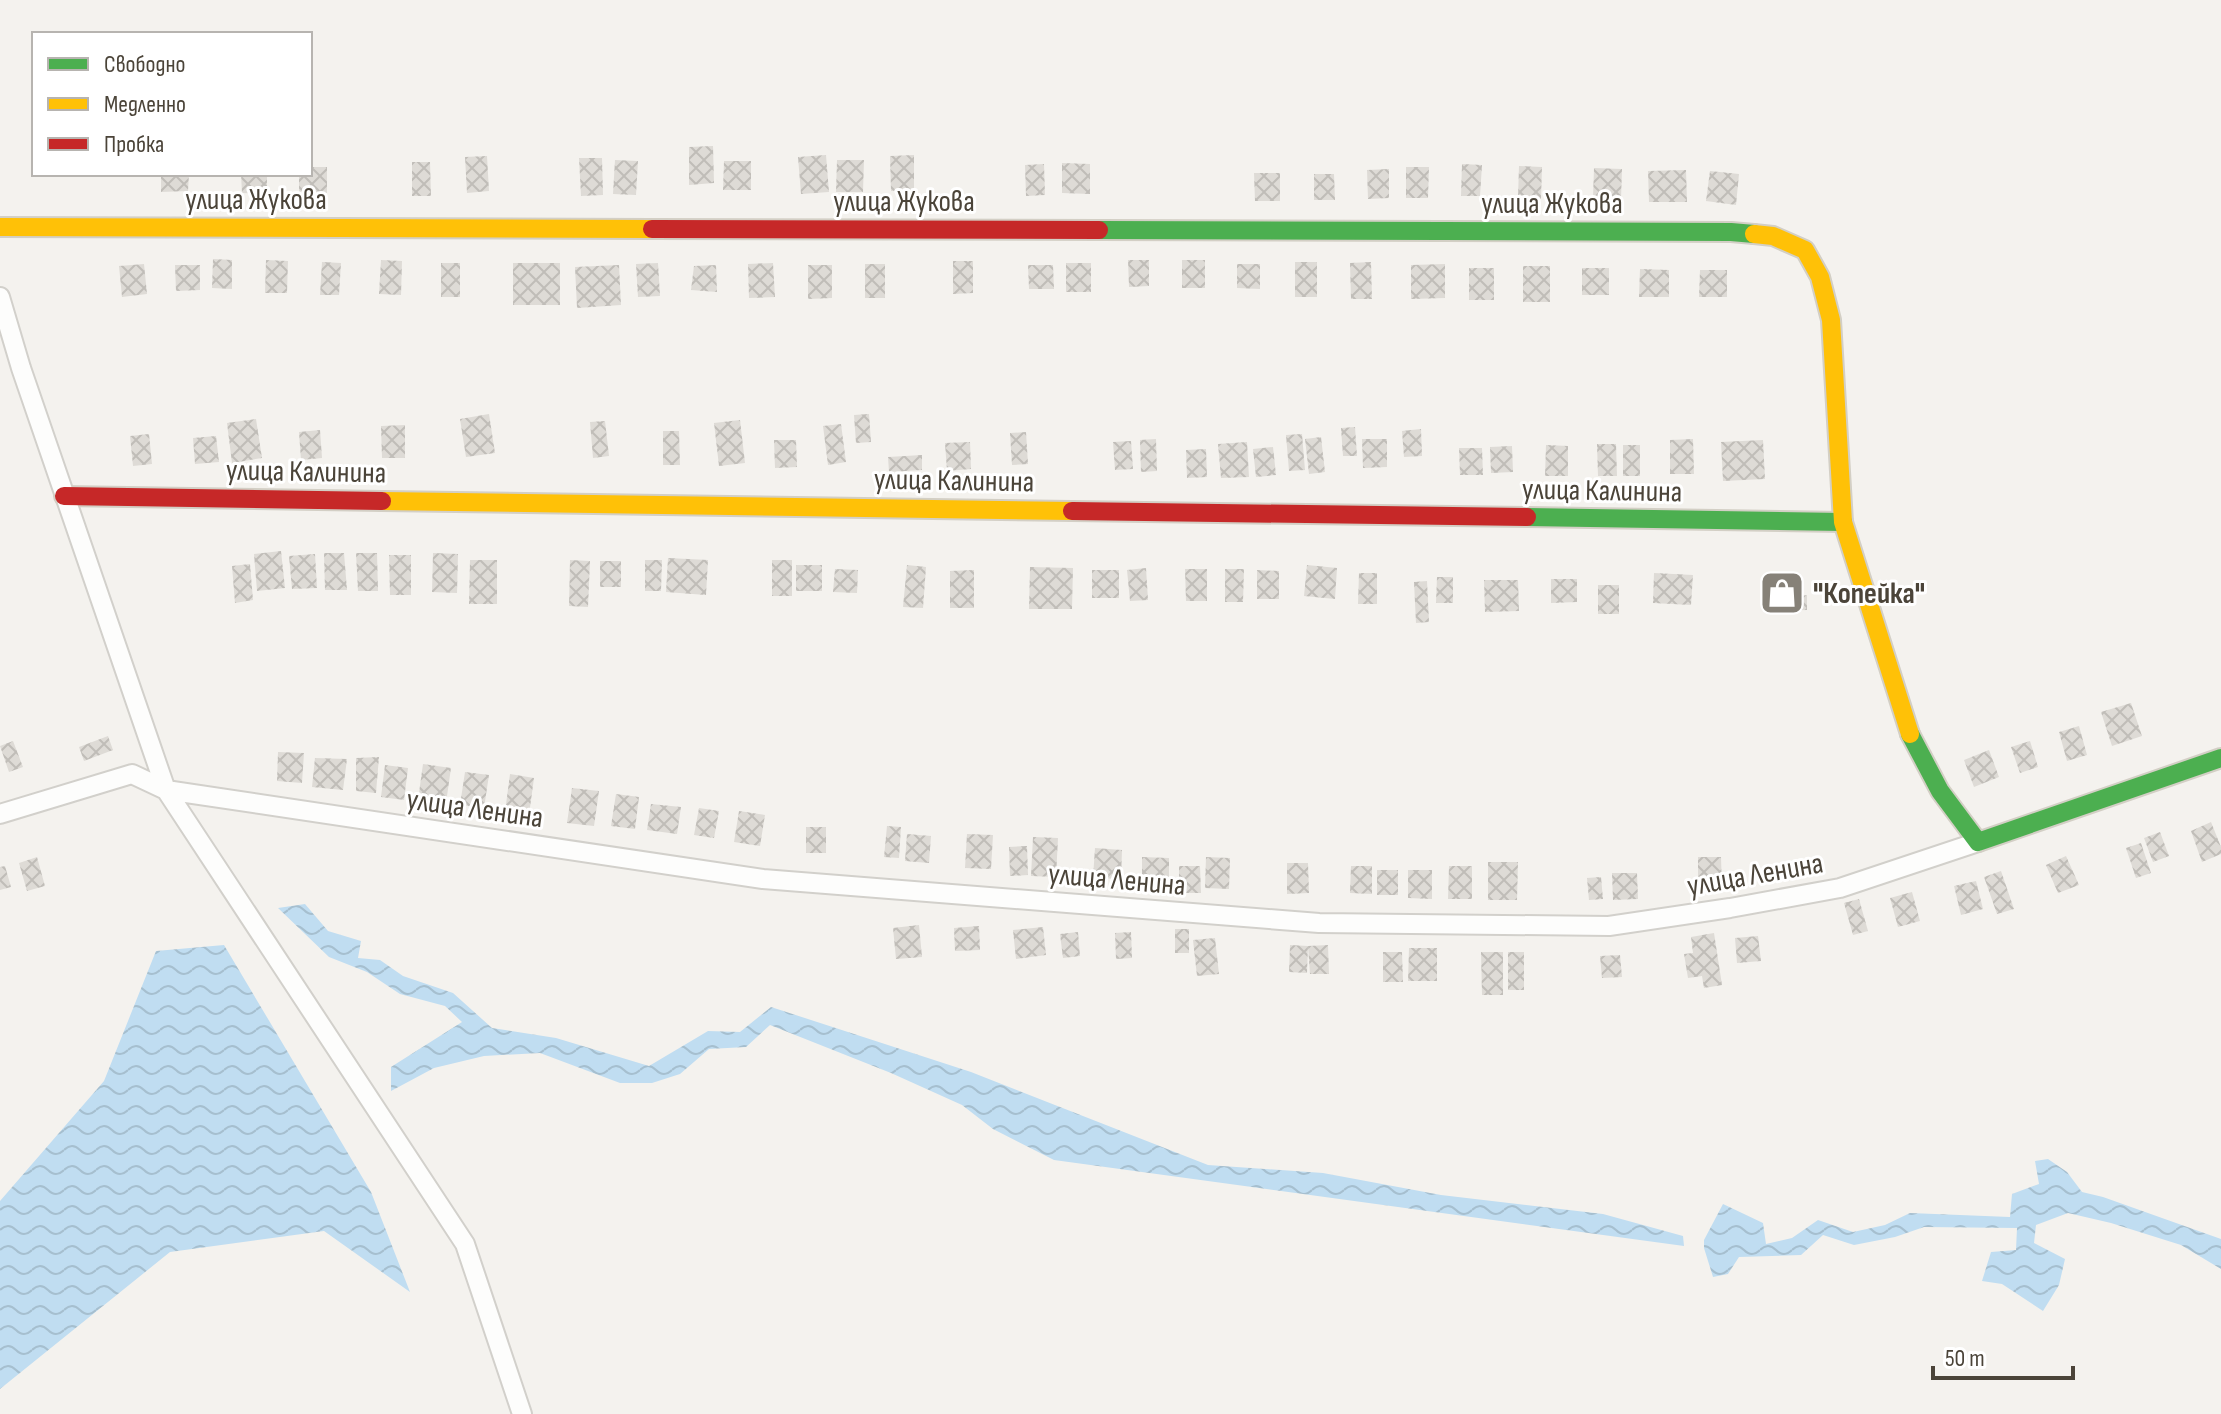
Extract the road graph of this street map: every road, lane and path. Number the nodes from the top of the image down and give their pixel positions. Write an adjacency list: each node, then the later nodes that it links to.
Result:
1 (0, 227): 4 (street, улица Жукова)
2 (0, 297): 3 (street)
3 (64, 496): 4 (street, улица Калинина); 6 (street)
4 (1843, 522): 8 (street)
5 (2221, 758): 8 (street, улица Ленина)
6 (166, 790): 7 (street, улица Ленина); 8 (street, улица Ленина); 9 (street)
7 (0, 814)
8 (1978, 842)
9 (522, 1414)

